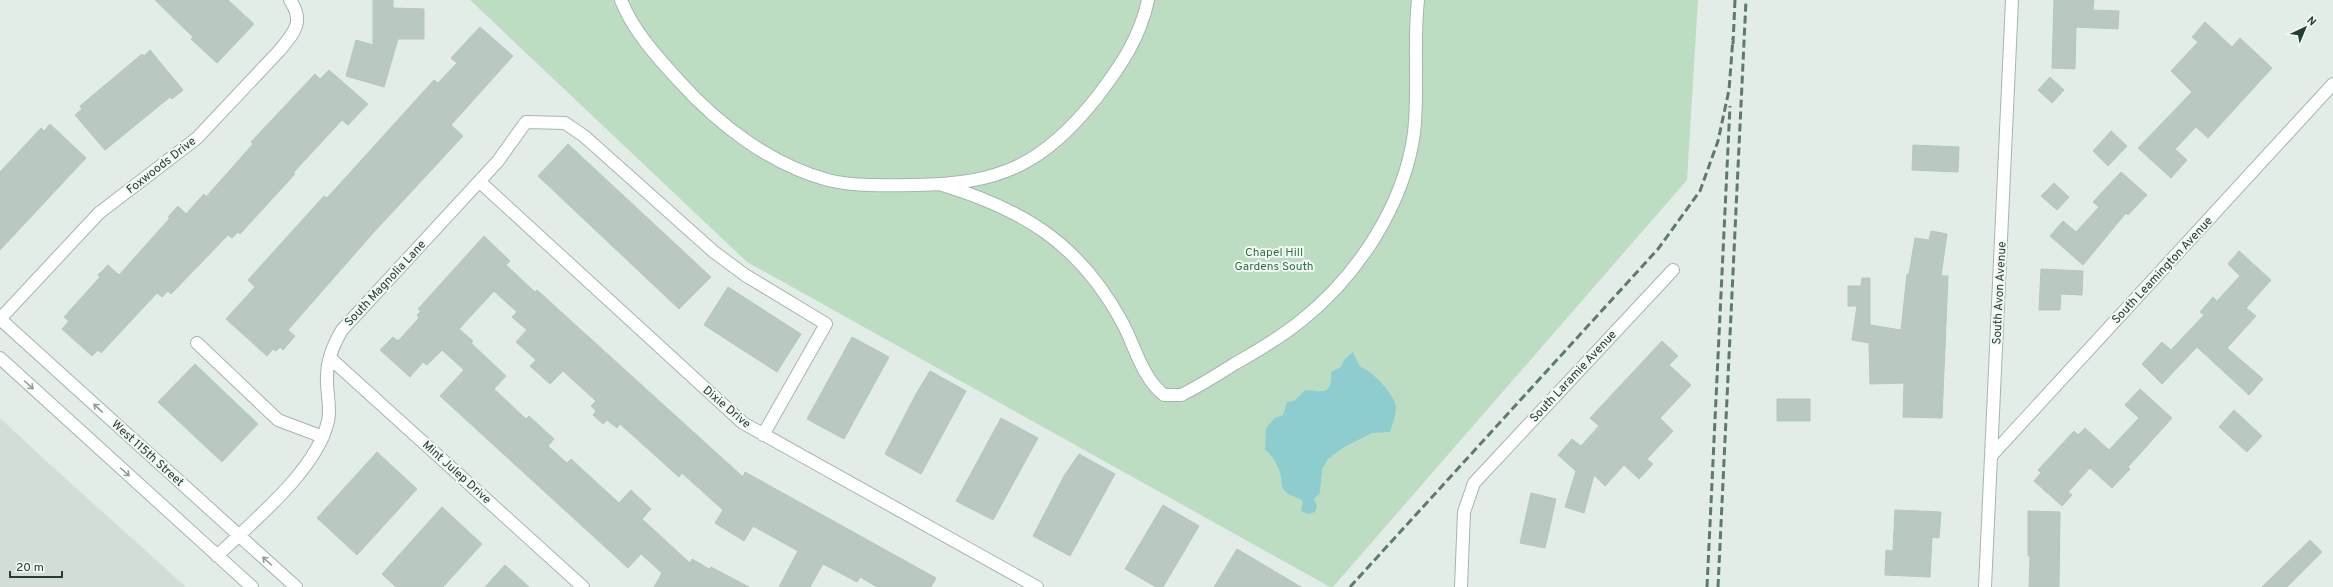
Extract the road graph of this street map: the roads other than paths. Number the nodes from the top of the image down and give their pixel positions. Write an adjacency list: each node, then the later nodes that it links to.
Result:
1 (290, 0): 10 (street, Foxwoods Drive)
2 (622, 0): 8 (street)
3 (1148, 0): 8 (street)
4 (1418, 0): 8 (street)
5 (2012, 0): 16 (street, South Avon Avenue)
6 (2333, 84): 16 (street, South Leamington Avenue)
7 (480, 182): 13 (street, South Magnolia Lane); 14 (street, Dixie Drive); 14 (street, South Magnolia Lane)
8 (939, 184)
9 (1673, 270): 23 (street, South Laramie Avenue)
10 (0, 319): 17 (street, West 115th Street, one-way to 10)
11 (197, 343): 15 (street)
12 (0, 358): 18 (street, one-way to 18)
13 (330, 358): 15 (street, South Magnolia Lane); 21 (street, Mint Julep Drive)
14 (763, 435): 22 (street, Dixie Drive)
15 (323, 437): 17 (street, South Magnolia Lane)
16 (1991, 456): 24 (street, South Avon Avenue)
17 (238, 535): 18 (street, South Magnolia Lane); 20 (street, West 115th Street, one-way to 17)
18 (218, 556): 19 (street)
19 (252, 587)
20 (296, 587)
21 (583, 587)
22 (1037, 587)
23 (1461, 587)
24 (1985, 587)

